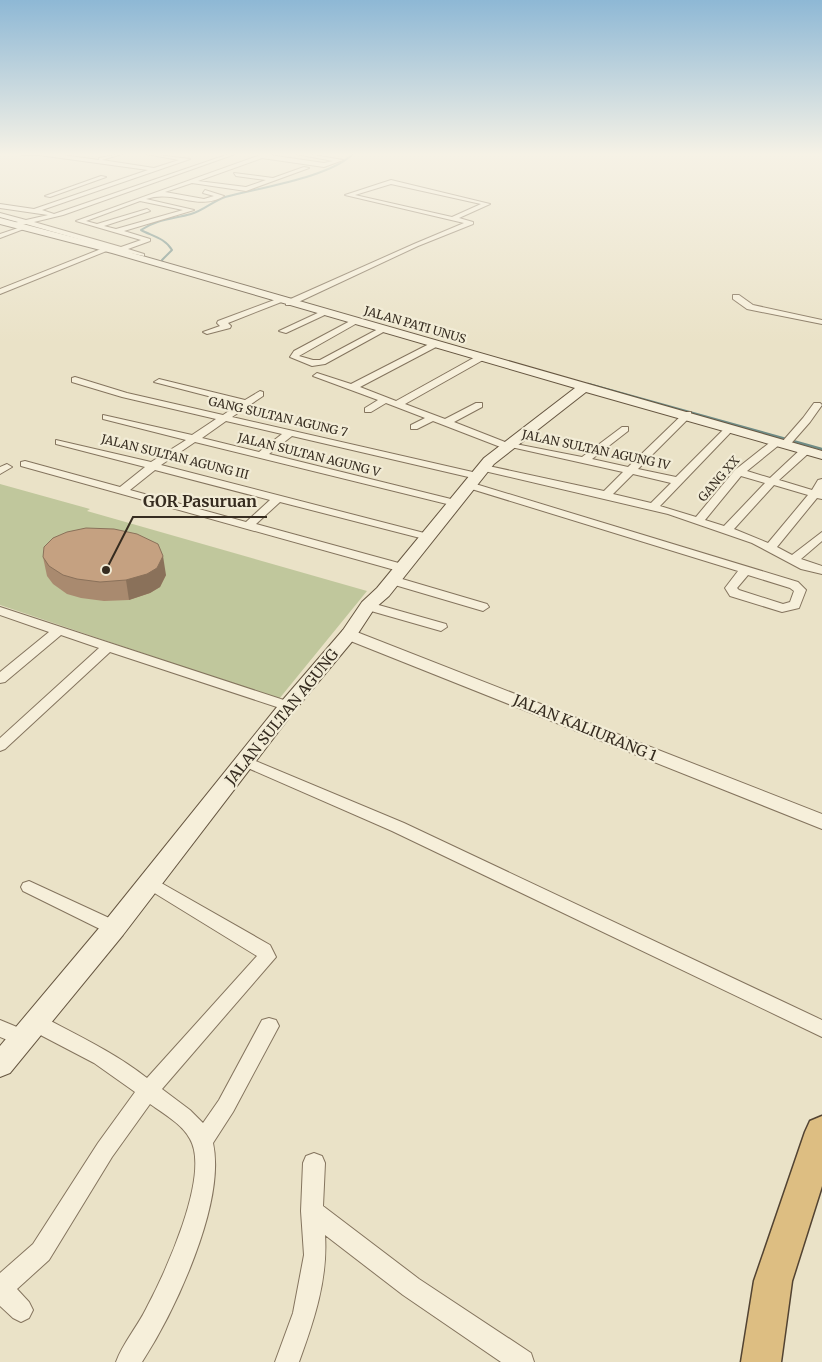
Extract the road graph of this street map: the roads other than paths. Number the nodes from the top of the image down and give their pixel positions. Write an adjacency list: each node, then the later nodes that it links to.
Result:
1 (4, 217): 12 (street)
2 (53, 217): 12 (street)
3 (63, 217): 11 (street)
4 (91, 217): 11 (street)
5 (126, 217): 13 (street)
6 (169, 217): 14 (street)
7 (441, 217): 9 (street)
8 (458, 217): 9 (street)
9 (452, 219): 19 (street)
10 (0, 221): 12 (main road, JALAN PATI UNUS)
11 (78, 221): 13 (street)
12 (26, 225): 15 (street); 16 (main road, JALAN PATI UNUS)
13 (96, 226): 14 (street)
14 (117, 231): 16 (street)
15 (0, 236)
16 (117, 250): 17 (street); 19 (main road, JALAN PATI UNUS)
17 (0, 292)
18 (736, 297): 22 (street)
19 (290, 302): 20 (main road, JALAN PATI UNUS); 25 (street)
20 (325, 313): 21 (main road, JALAN PATI UNUS); 24 (street)
21 (355, 322): 23 (main road, JALAN PATI UNUS); 23 (street)
22 (822, 322)
23 (383, 330): 26 (main road, JALAN PATI UNUS)
24 (283, 331)
25 (207, 332)
26 (433, 345): 27 (main road, JALAN PATI UNUS); 31 (street)
27 (480, 358): 32 (main road, JALAN PATI UNUS); 36 (street)
28 (316, 376): 31 (street, JALAN SULTAN AGUNG IV)
29 (74, 380): 42 (street, GANG SULTAN AGUNG 7)
30 (158, 382): 35 (street)
31 (352, 387): 34 (street, JALAN SULTAN AGUNG IV)
32 (583, 388): 40 (main road, JALAN PATI UNUS); 52 (main road, JALAN SULTAN AGUNG)
33 (260, 394): 35 (street)
34 (384, 400): 36 (street, JALAN SULTAN AGUNG IV); 39 (street)
35 (246, 403): 42 (street)
36 (397, 404): 43 (street, JALAN SULTAN AGUNG IV)
37 (479, 405): 44 (street)
38 (817, 405): 50 (street, GANG XX)
39 (368, 410)
40 (686, 415): 47 (main road, JALAN PATI UNUS); 60 (street)
41 (106, 417): 49 (street, JALAN SULTAN AGUNG V)
42 (224, 418): 48 (street, GANG SULTAN AGUNG 7); 49 (street)
43 (432, 418): 44 (street, JALAN SULTAN AGUNG IV); 45 (street)
44 (445, 423): 52 (street, JALAN SULTAN AGUNG IV)
45 (414, 427)
46 (625, 428): 56 (street)
47 (729, 429): 50 (main road, JALAN PATI UNUS); 63 (street)
48 (291, 432): 55 (street); 59 (street, GANG SULTAN AGUNG 7)
49 (194, 439): 55 (street, JALAN SULTAN AGUNG V); 58 (street)
50 (785, 441): 53 (main road, JALAN PATI UNUS); 61 (street, GANG XX)
51 (60, 442): 58 (street, JALAN SULTAN AGUNG III)
52 (508, 445): 56 (street, JALAN SULTAN AGUNG IV); 59 (main road, JALAN SULTAN AGUNG)
53 (806, 450): 54 (main road, JALAN PATI UNUS); 62 (street)
54 (822, 455)
55 (260, 456): 69 (street, JALAN SULTAN AGUNG V)
56 (585, 460): 60 (street, JALAN SULTAN AGUNG IV)
57 (25, 464): 65 (street)
58 (153, 466): 65 (street); 68 (street, JALAN SULTAN AGUNG III)
59 (481, 471): 66 (street); 69 (main road, JALAN SULTAN AGUNG); 78 (street)
60 (631, 471): 63 (street, JALAN SULTAN AGUNG IV); 66 (street)
61 (740, 472): 62 (street); 71 (street, GANG XX)
62 (774, 480): 67 (street); 73 (street)
63 (678, 481): 70 (street)
64 (822, 482): 67 (street)
65 (122, 490): 72 (street)
66 (609, 492): 70 (street)
67 (819, 494): 76 (street)
68 (278, 498): 72 (street); 75 (street, JALAN SULTAN AGUNG III)
69 (455, 503): 75 (main road, JALAN SULTAN AGUNG)
70 (656, 505): 71 (street)
71 (701, 518): 73 (street)
72 (248, 526): 80 (street)
73 (731, 527): 76 (street)
74 (822, 535): 77 (street)
75 (428, 537): 80 (main road, JALAN SULTAN AGUNG)
76 (770, 547): 77 (street)
77 (793, 560): 79 (street)
78 (745, 570): 78 (street)
79 (822, 570)
80 (397, 574): 81 (main road, JALAN SULTAN AGUNG); 82 (street)
81 (368, 606): 84 (street); 86 (main road, JALAN SULTAN AGUNG)
82 (483, 607)
83 (0, 610): 85 (street)
84 (441, 627)
85 (55, 633): 87 (street); 88 (street)
86 (349, 634): 89 (main road, JALAN SULTAN AGUNG); 92 (street, JALAN KALIURANG 1)
87 (105, 650): 89 (street); 90 (street)
88 (0, 679)
89 (288, 706): 91 (main road, JALAN SULTAN AGUNG)
90 (0, 746)
91 (246, 762): 93 (main road, JALAN SULTAN AGUNG); 98 (street)
92 (822, 822)
93 (149, 882): 95 (main road, JALAN SULTAN AGUNG); 101 (street)
94 (29, 887): 95 (street)
95 (114, 928): 99 (main road, JALAN SULTAN AGUNG)
96 (269, 1026): 103 (street)
97 (0, 1028): 99 (street)
98 (822, 1029)
99 (29, 1031): 100 (main road, JALAN SULTAN AGUNG); 101 (street)
100 (0, 1065)
101 (149, 1090): 103 (street); 106 (street)
102 (822, 1132): 111 (highway)
103 (203, 1140): 108 (street)
104 (314, 1163): 105 (street)
105 (312, 1211): 109 (street); 110 (street)
106 (0, 1289): 107 (street)
107 (21, 1310)
108 (134, 1360)
109 (287, 1362)
110 (522, 1362)
111 (761, 1362)

